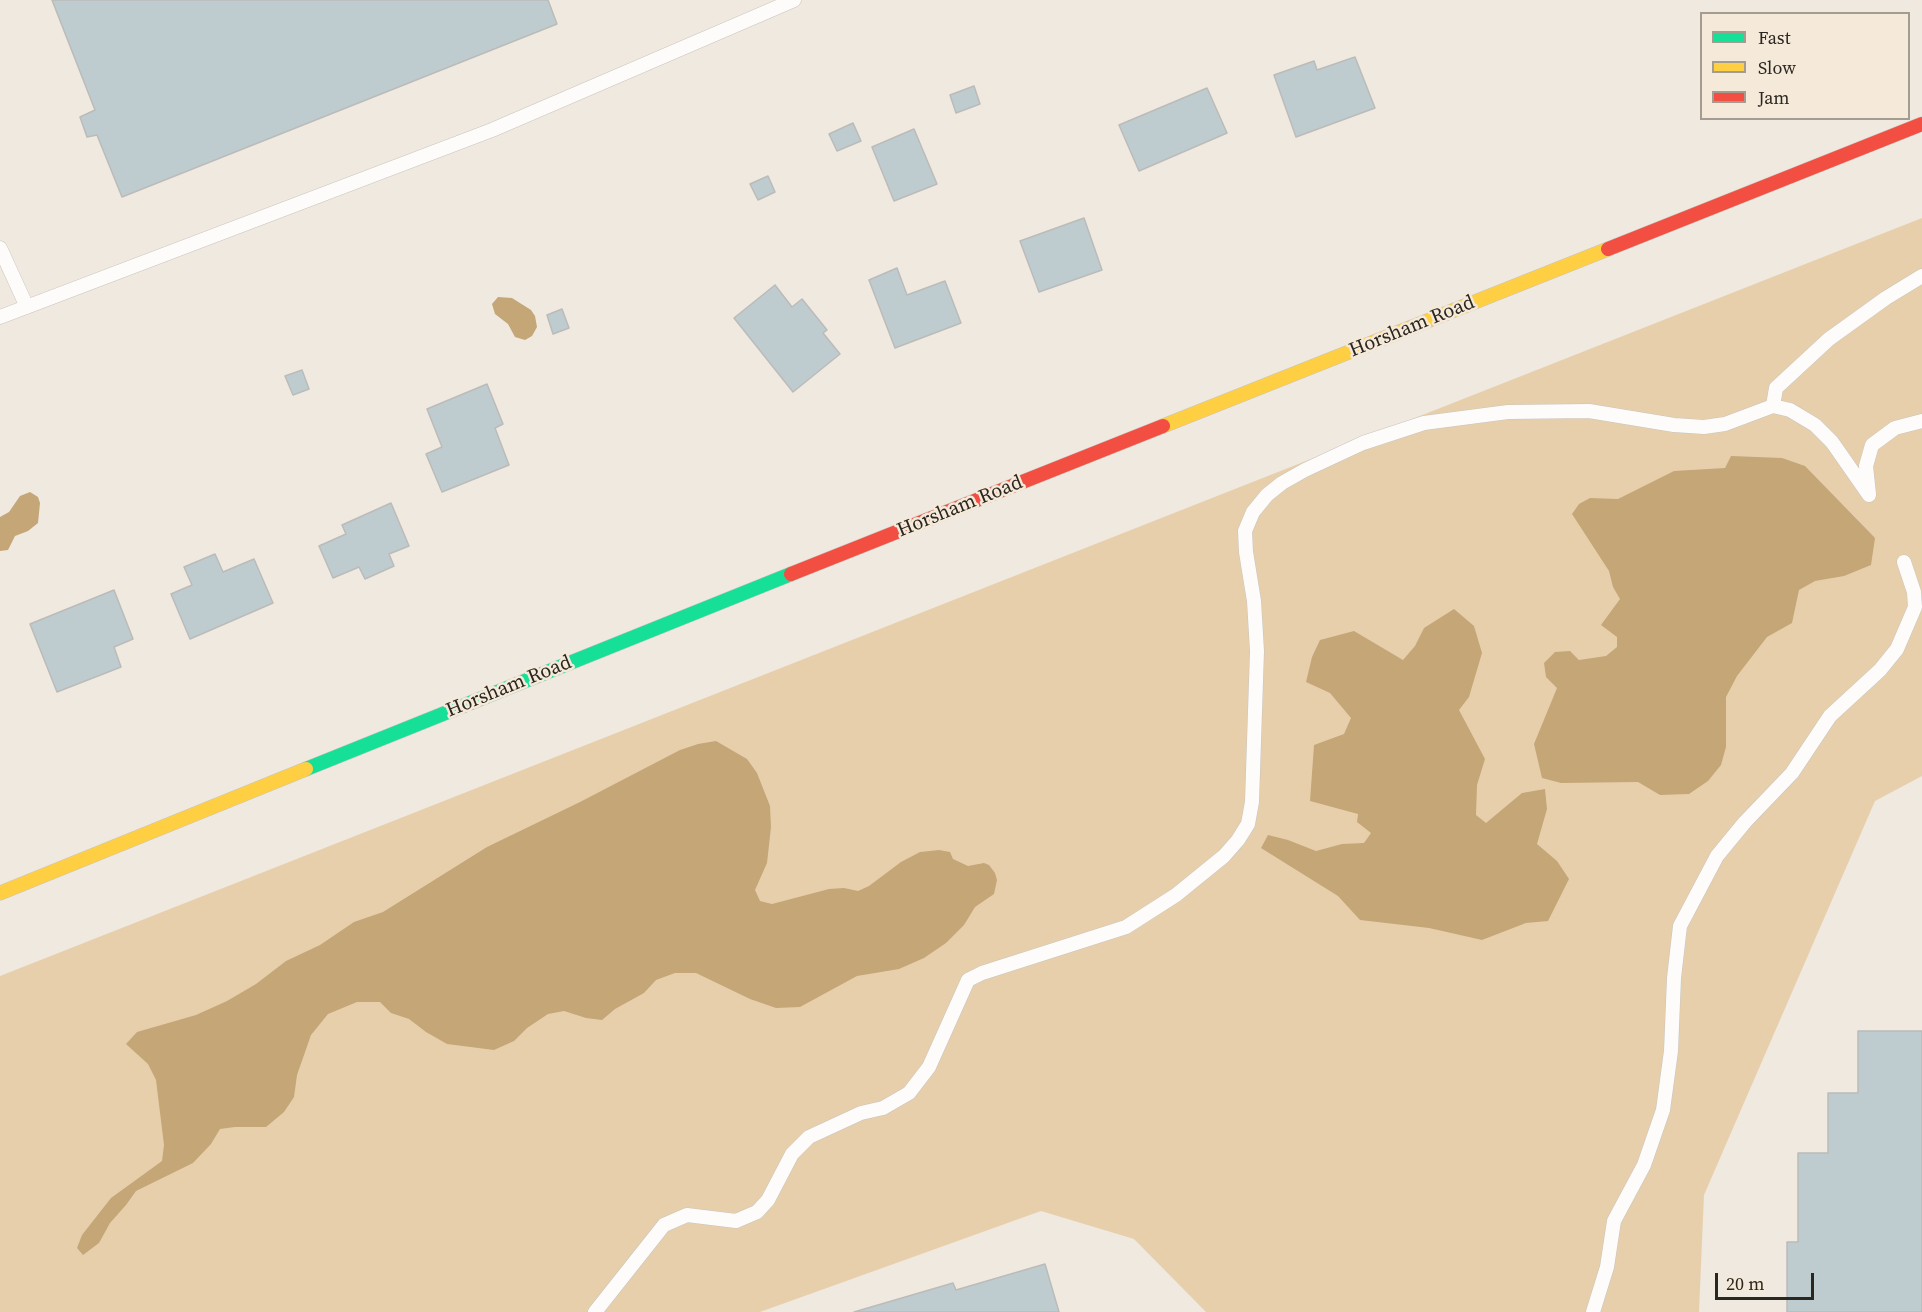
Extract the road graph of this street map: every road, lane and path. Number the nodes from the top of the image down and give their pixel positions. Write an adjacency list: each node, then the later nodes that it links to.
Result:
1 (794, 0): 5 (lane)
2 (1922, 124): 10 (main road, Horsham Road)
3 (0, 248): 5 (lane)
4 (1922, 276): 7 (lane)
5 (27, 306): 6 (lane)
6 (0, 317)
7 (1773, 406): 8 (lane); 11 (lane)
8 (1922, 421)
9 (1904, 562): 12 (lane)
10 (0, 893)
11 (595, 1312)
12 (1593, 1312)

